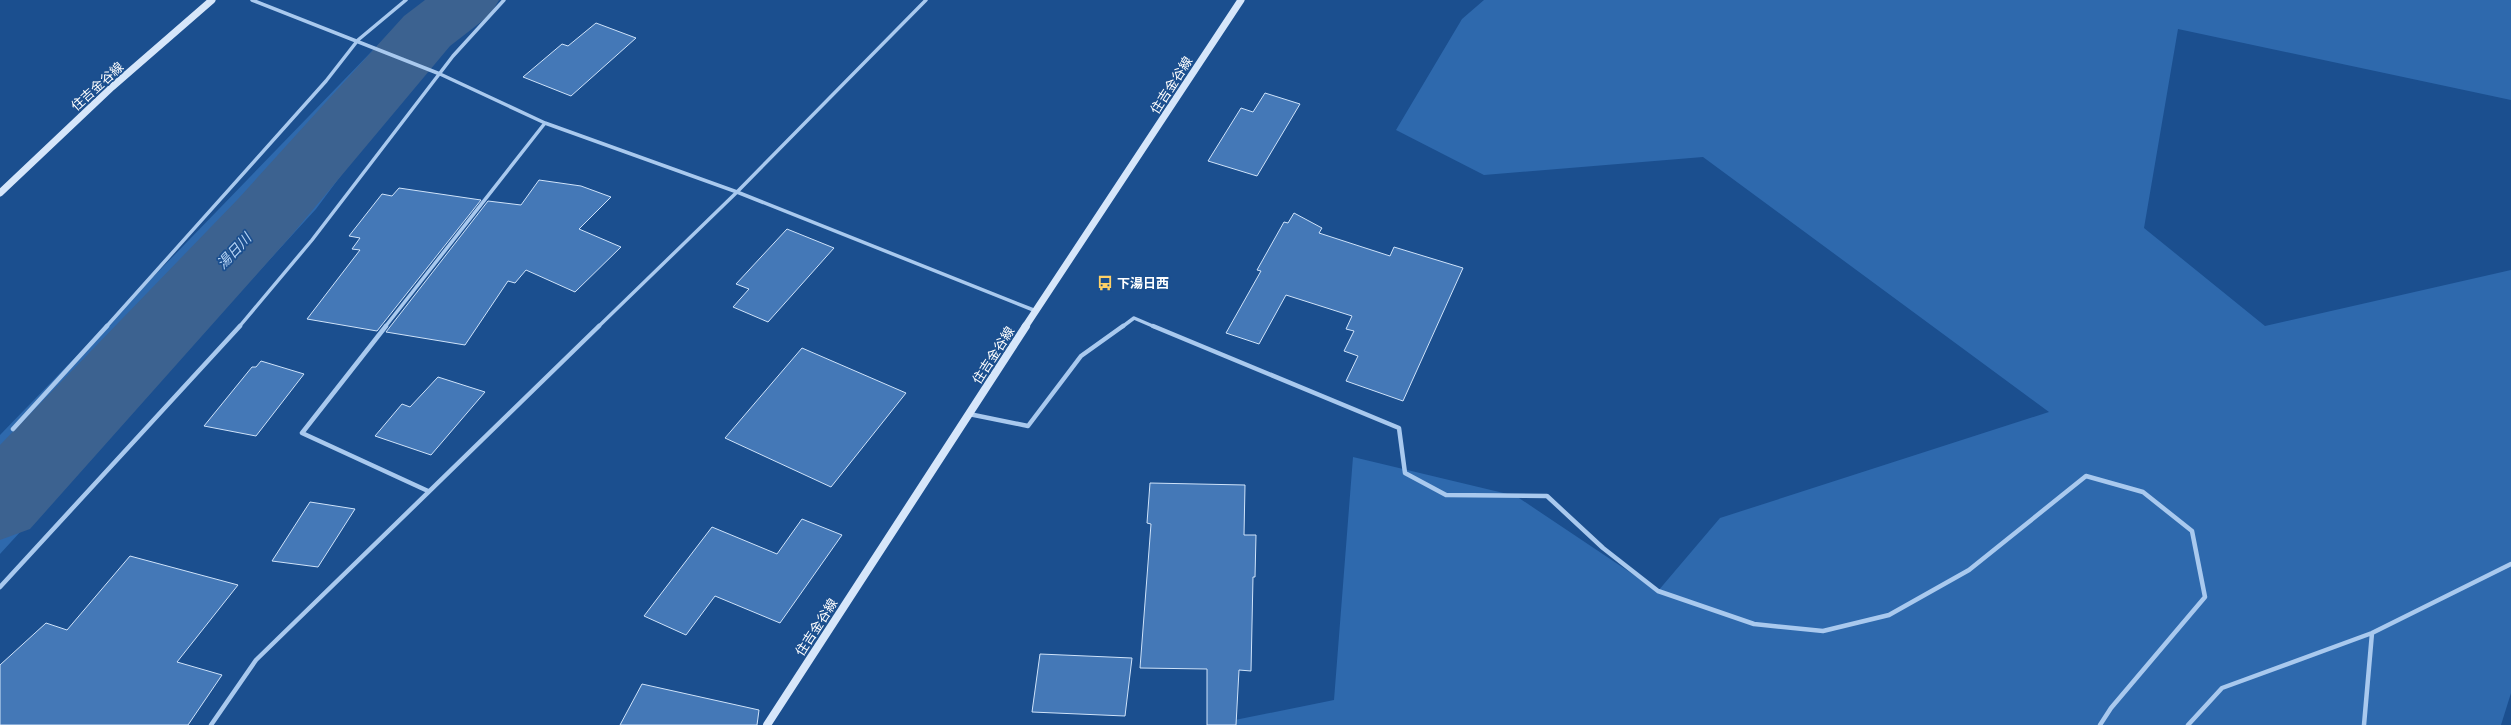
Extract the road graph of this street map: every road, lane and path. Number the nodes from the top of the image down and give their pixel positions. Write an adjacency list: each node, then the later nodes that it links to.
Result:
1 (212, 0): 11 (main road, 住吉金谷線)
2 (252, 0): 7 (street)
3 (406, 0): 7 (street)
4 (504, 0): 8 (street)
5 (926, 0): 10 (street)
6 (1241, 0): 12 (main road, 住吉金谷線)
7 (358, 40): 8 (street); 14 (street)
8 (440, 74): 9 (street); 17 (street)
9 (545, 123): 10 (street); 15 (street)
10 (737, 192): 12 (street); 15 (street)
11 (0, 193)
12 (1036, 311): 13 (main road, 住吉金谷線)
13 (968, 414): 20 (main road, 住吉金谷線); 21 (street)
14 (13, 429)
15 (428, 491): 19 (street)
16 (2511, 564): 18 (street)
17 (0, 587)
18 (2372, 633): 22 (street); 23 (street)
19 (211, 725)
20 (767, 725)
21 (2100, 725)
22 (2188, 725)
23 (2364, 725)

